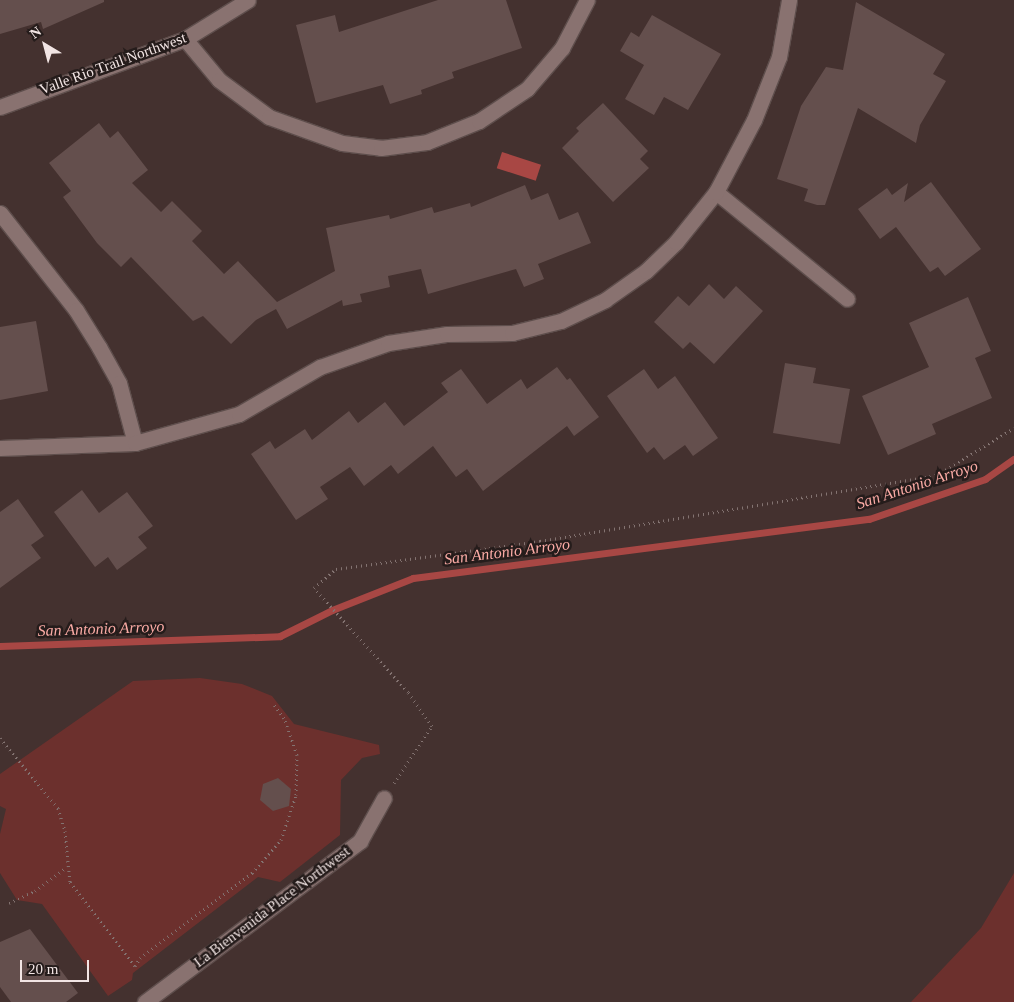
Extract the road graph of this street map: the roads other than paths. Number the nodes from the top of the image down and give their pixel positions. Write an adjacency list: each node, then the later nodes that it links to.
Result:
1 (248, 0): 4 (street, Valle Rio Trail Northwest)
2 (587, 0): 4 (street)
3 (789, 0): 6 (street)
4 (185, 39): 5 (street, Valle Rio Trail Northwest)
5 (0, 107)
6 (716, 192): 8 (street); 9 (street)
7 (0, 213): 9 (street)
8 (847, 299)
9 (135, 443): 10 (street)
10 (0, 448)
11 (384, 798): 12 (street, La Bienvenida Place Northwest)
12 (145, 1002)

